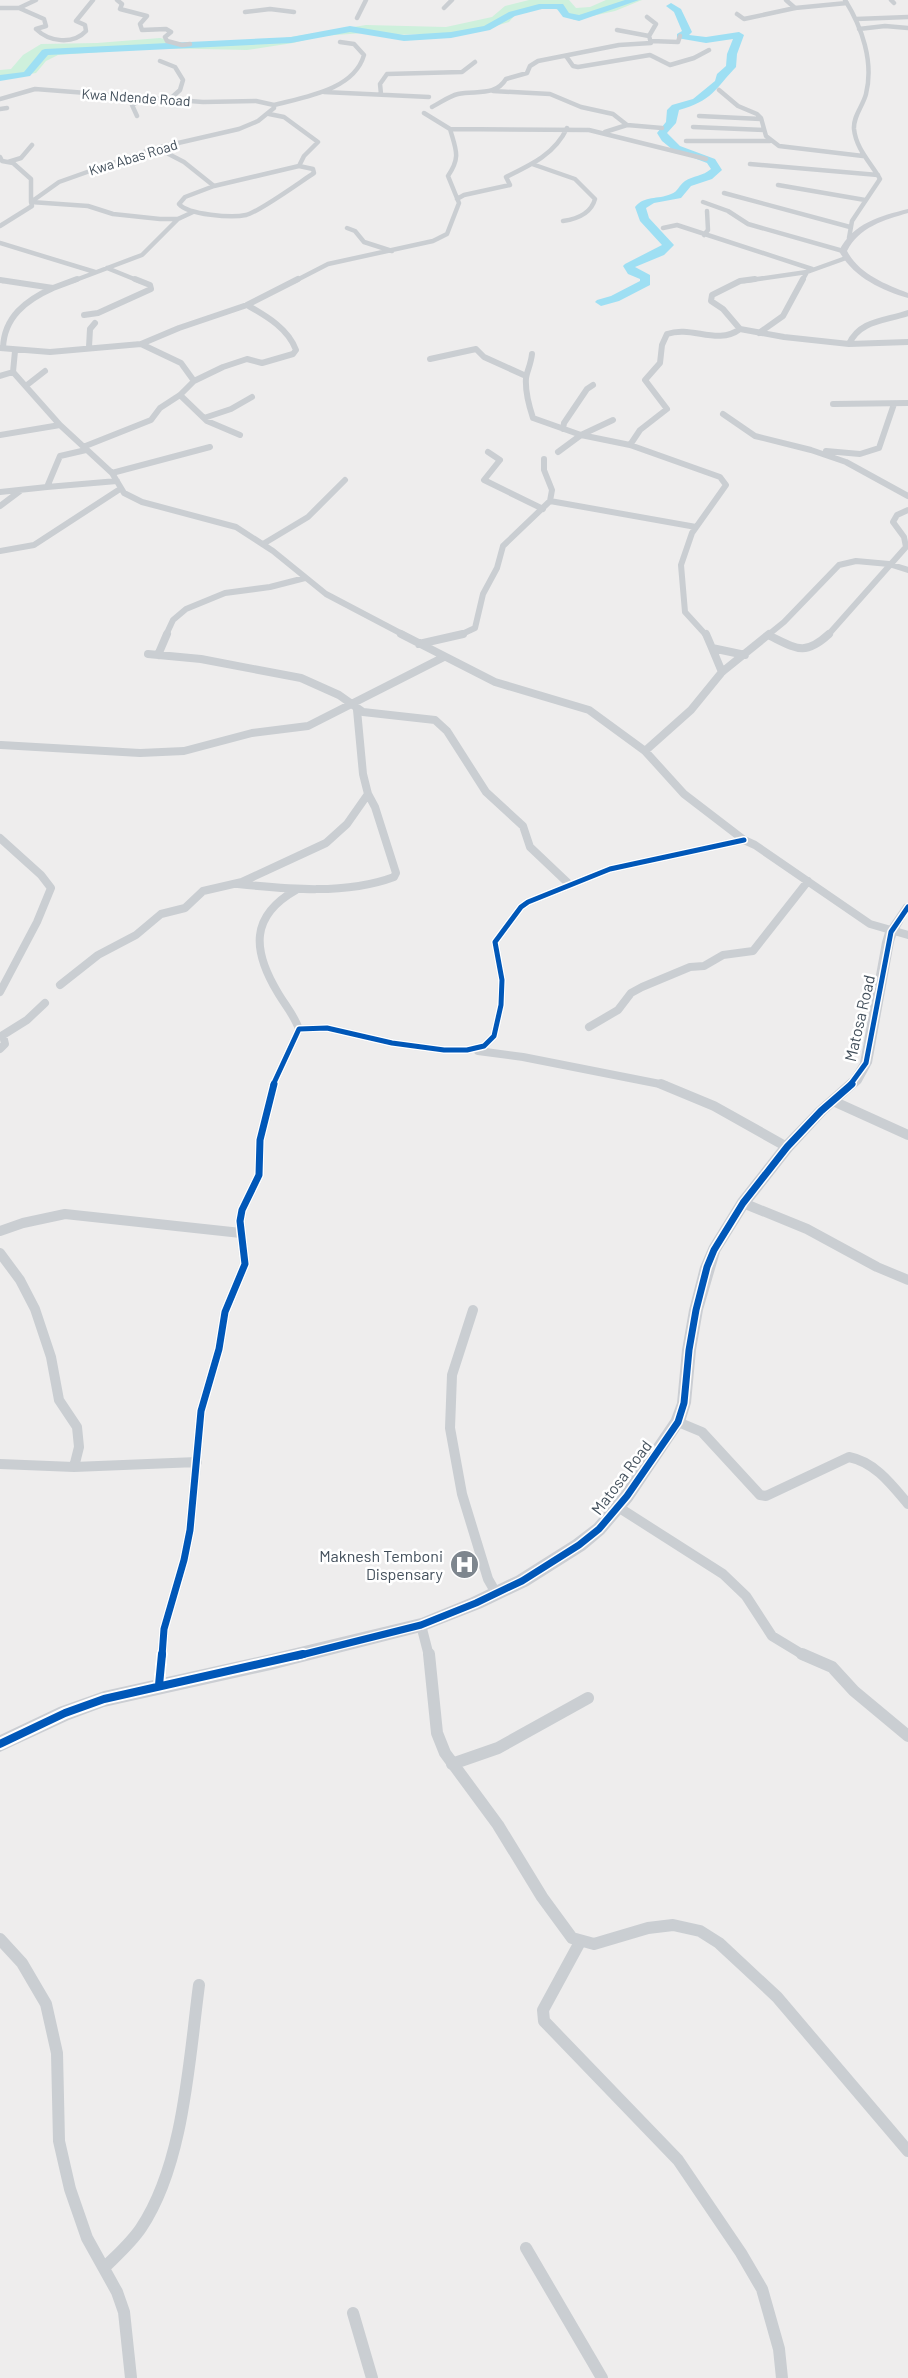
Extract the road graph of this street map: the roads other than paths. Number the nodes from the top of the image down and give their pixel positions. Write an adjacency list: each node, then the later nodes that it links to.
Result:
1 (36, 0): 10 (street)
2 (93, 0): 10 (street)
3 (117, 0): 27 (street)
4 (366, 0): 19 (street)
5 (452, 0): 11 (street)
6 (786, 0): 12 (street)
7 (846, 1): 12 (street); 20 (street)
8 (272, 2): 13 (street)
9 (0, 8): 10 (street)
10 (19, 8)
11 (444, 8)
12 (795, 8): 16 (street)
13 (270, 9): 14 (street); 15 (street)
14 (245, 12)
15 (294, 12)
16 (737, 14)
17 (647, 17): 25 (street)
18 (908, 17): 20 (street)
19 (357, 18)
20 (856, 19): 22 (street)
21 (908, 28): 22 (street)
22 (859, 29): 61 (street)
23 (617, 30): 25 (street)
24 (680, 36): 25 (street)
25 (650, 40): 29 (street); 30 (street)
26 (340, 42): 35 (street)
27 (190, 44)
28 (709, 50): 29 (street)
29 (650, 55): 30 (street)
30 (566, 56): 34 (street)
31 (160, 61): 40 (street)
32 (475, 62): 36 (street)
33 (719, 90): 49 (street)
34 (493, 91): 42 (street); 50 (street)
35 (324, 92): 36 (street); 41 (street)
36 (381, 94): 37 (street)
37 (429, 97)
38 (146, 98): 39 (street, Kwa Ndende Road); 40 (street, Kwa Ndende Road); 47 (street)
39 (0, 99)
40 (170, 99): 41 (street, Kwa Ndende Road)
41 (274, 105): 46 (street)
42 (432, 107)
43 (7, 108): 44 (street)
44 (0, 109)
45 (424, 113): 54 (street)
46 (269, 114): 60 (street, Kwa Abas Road); 68 (street)
47 (137, 116)
48 (699, 116): 49 (street)
49 (761, 120): 55 (street)
50 (627, 125): 53 (street); 56 (street)
51 (693, 127): 55 (street)
52 (567, 128): 54 (street); 56 (street); 66 (street)
53 (662, 128)
54 (450, 129): 73 (street)
55 (764, 130): 58 (street)
56 (605, 132): 63 (street)
57 (686, 141): 58 (street)
58 (770, 141): 61 (street)
59 (32, 145): 65 (street)
60 (157, 148): 71 (street); 75 (street, Kwa Abas Road)
61 (863, 156): 69 (street)
62 (0, 158): 65 (street)
63 (706, 159)
64 (0, 162): 65 (street)
65 (10, 162): 75 (street)
66 (532, 164): 73 (street); 81 (street)
67 (750, 164): 69 (street)
68 (299, 166): 71 (street); 79 (street)
69 (878, 175): 74 (street)
70 (778, 185): 74 (street)
71 (214, 186): 79 (street)
72 (724, 193): 83 (street)
73 (457, 199): 89 (street)
74 (865, 200): 83 (street)
75 (31, 202): 80 (street); 82 (street, Kwa Abas Road)
76 (703, 202): 90 (street)
77 (707, 211): 86 (street)
78 (908, 211): 87 (street)
79 (193, 212): 80 (street)
80 (178, 219): 91 (street)
81 (563, 220)
82 (0, 226)
83 (850, 227): 87 (street)
84 (346, 228): 89 (street)
85 (663, 228): 86 (street)
86 (704, 236): 92 (street)
87 (849, 238): 90 (street)
88 (0, 243): 93 (street)
89 (392, 251): 97 (street)
90 (845, 255): 92 (street); 96 (street)
91 (107, 268): 93 (street); 99 (street)
92 (809, 270): 101 (street); 102 (street)
93 (95, 272): 95 (street)
94 (0, 280): 95 (street)
95 (53, 288): 103 (street)
96 (908, 296)
97 (247, 306): 105 (street); 116 (street)
98 (908, 313): 106 (street)
99 (84, 315)
100 (95, 323): 107 (street)
101 (740, 329): 102 (street); 132 (street)
102 (759, 333): 106 (street)
103 (0, 339): 108 (street)
104 (908, 342): 106 (street)
105 (141, 344): 107 (street); 116 (street)
106 (849, 344)
107 (89, 347): 109 (street)
108 (2, 348): 109 (street)
109 (15, 351): 113 (street)
110 (532, 354): 115 (street)
111 (430, 359): 115 (street)
112 (45, 371): 118 (street)
113 (13, 372): 114 (street); 118 (street)
114 (0, 376)
115 (526, 376): 128 (street)
116 (194, 381): 119 (street)
117 (592, 385): 128 (street)
118 (27, 386): 127 (street)
119 (180, 395): 125 (street); 134 (street)
120 (252, 397): 125 (street)
121 (908, 403): 123 (street)
122 (833, 404): 123 (street)
123 (894, 404): 135 (street)
124 (723, 414): 135 (street)
125 (204, 418): 130 (street)
126 (613, 420): 131 (street)
127 (60, 424): 129 (street); 134 (street)
128 (563, 429): 131 (street)
129 (0, 435)
130 (240, 435)
131 (581, 435): 132 (street); 137 (street)
132 (630, 445): 153 (street)
133 (210, 447): 138 (street)
134 (85, 449): 141 (street); 145 (street)
135 (811, 450): 148 (street)
136 (488, 452): 151 (street)
137 (558, 452)
138 (174, 458): 140 (street); 141 (street)
139 (544, 459): 149 (street)
140 (183, 464)
141 (112, 473): 144 (street)
142 (345, 480): 154 (street)
143 (94, 483): 144 (street); 144 (street); 145 (street)
144 (118, 485): 154 (street); 155 (street)
145 (47, 487): 146 (street)
146 (20, 491): 147 (street); 150 (street)
147 (0, 492)
148 (908, 496)
149 (550, 501): 151 (street); 153 (street)
150 (0, 506)
151 (543, 509): 160 (street)
152 (908, 510): 156 (street)
153 (696, 526): 161 (street)
154 (263, 544): 158 (street)
155 (0, 551)
156 (890, 564): 157 (street); 159 (street); 159 (street)
157 (908, 570)
158 (305, 578): 160 (street); 163 (street)
159 (770, 636): 164 (street)
160 (419, 644): 165 (street)
161 (712, 648): 164 (street); 166 (street)
162 (148, 654): 163 (street)
163 (158, 655): 167 (street)
164 (745, 655): 166 (street)
165 (444, 657): 167 (street); 169 (street)
166 (722, 672): 169 (street)
167 (355, 708): 168 (street); 170 (street); 175 (street)
168 (1, 745)
169 (645, 751): 172 (street)
170 (368, 794): 174 (street); 176 (street)
171 (0, 838): 181 (street)
172 (744, 840): 173 (street); 175 (street)
173 (808, 881): 178 (street); 183 (street)
174 (236, 884): 176 (street); 180 (street)
175 (569, 884): 187 (street)
176 (299, 888): 184 (street)
177 (908, 907): 178 (street, Matosa Road)
178 (891, 932): 179 (street); 188 (street, Matosa Road)
179 (908, 935)
180 (60, 985)
181 (0, 992)
182 (45, 1003): 185 (street)
183 (590, 1027)
184 (299, 1029): 187 (street); 193 (street)
185 (1, 1034): 186 (street)
186 (0, 1049)
187 (476, 1050): 190 (street)
188 (833, 1101): 189 (street); 190 (street, Matosa Road)
189 (908, 1135)
190 (787, 1147): 191 (street, Matosa Road)
191 (744, 1203): 195 (street); 197 (street, Matosa Road)
192 (0, 1231): 193 (street)
193 (241, 1233): 198 (street)
194 (0, 1253): 200 (street)
195 (908, 1280)
196 (472, 1310): 203 (street)
197 (678, 1422): 201 (street); 202 (street, Matosa Road)
198 (197, 1462): 200 (street); 205 (street)
199 (0, 1464): 200 (street)
200 (74, 1467)
201 (908, 1504)
202 (618, 1507): 203 (street, Matosa Road); 207 (street)
203 (496, 1593): 204 (street, Matosa Road)
204 (421, 1625): 205 (street, Matosa Road); 209 (street)
205 (159, 1685): 208 (street, Matosa Road)
206 (588, 1698): 209 (street)
207 (908, 1736)
208 (0, 1743)
209 (452, 1764): 211 (street)
210 (0, 1939): 215 (street)
211 (580, 1942): 213 (street); 220 (street)
212 (199, 1984): 215 (street)
213 (908, 2151)
214 (525, 2248): 219 (street)
215 (104, 2268): 217 (street)
216 (353, 2313): 218 (street)
217 (131, 2378)
218 (372, 2378)
219 (602, 2378)
220 (782, 2378)

